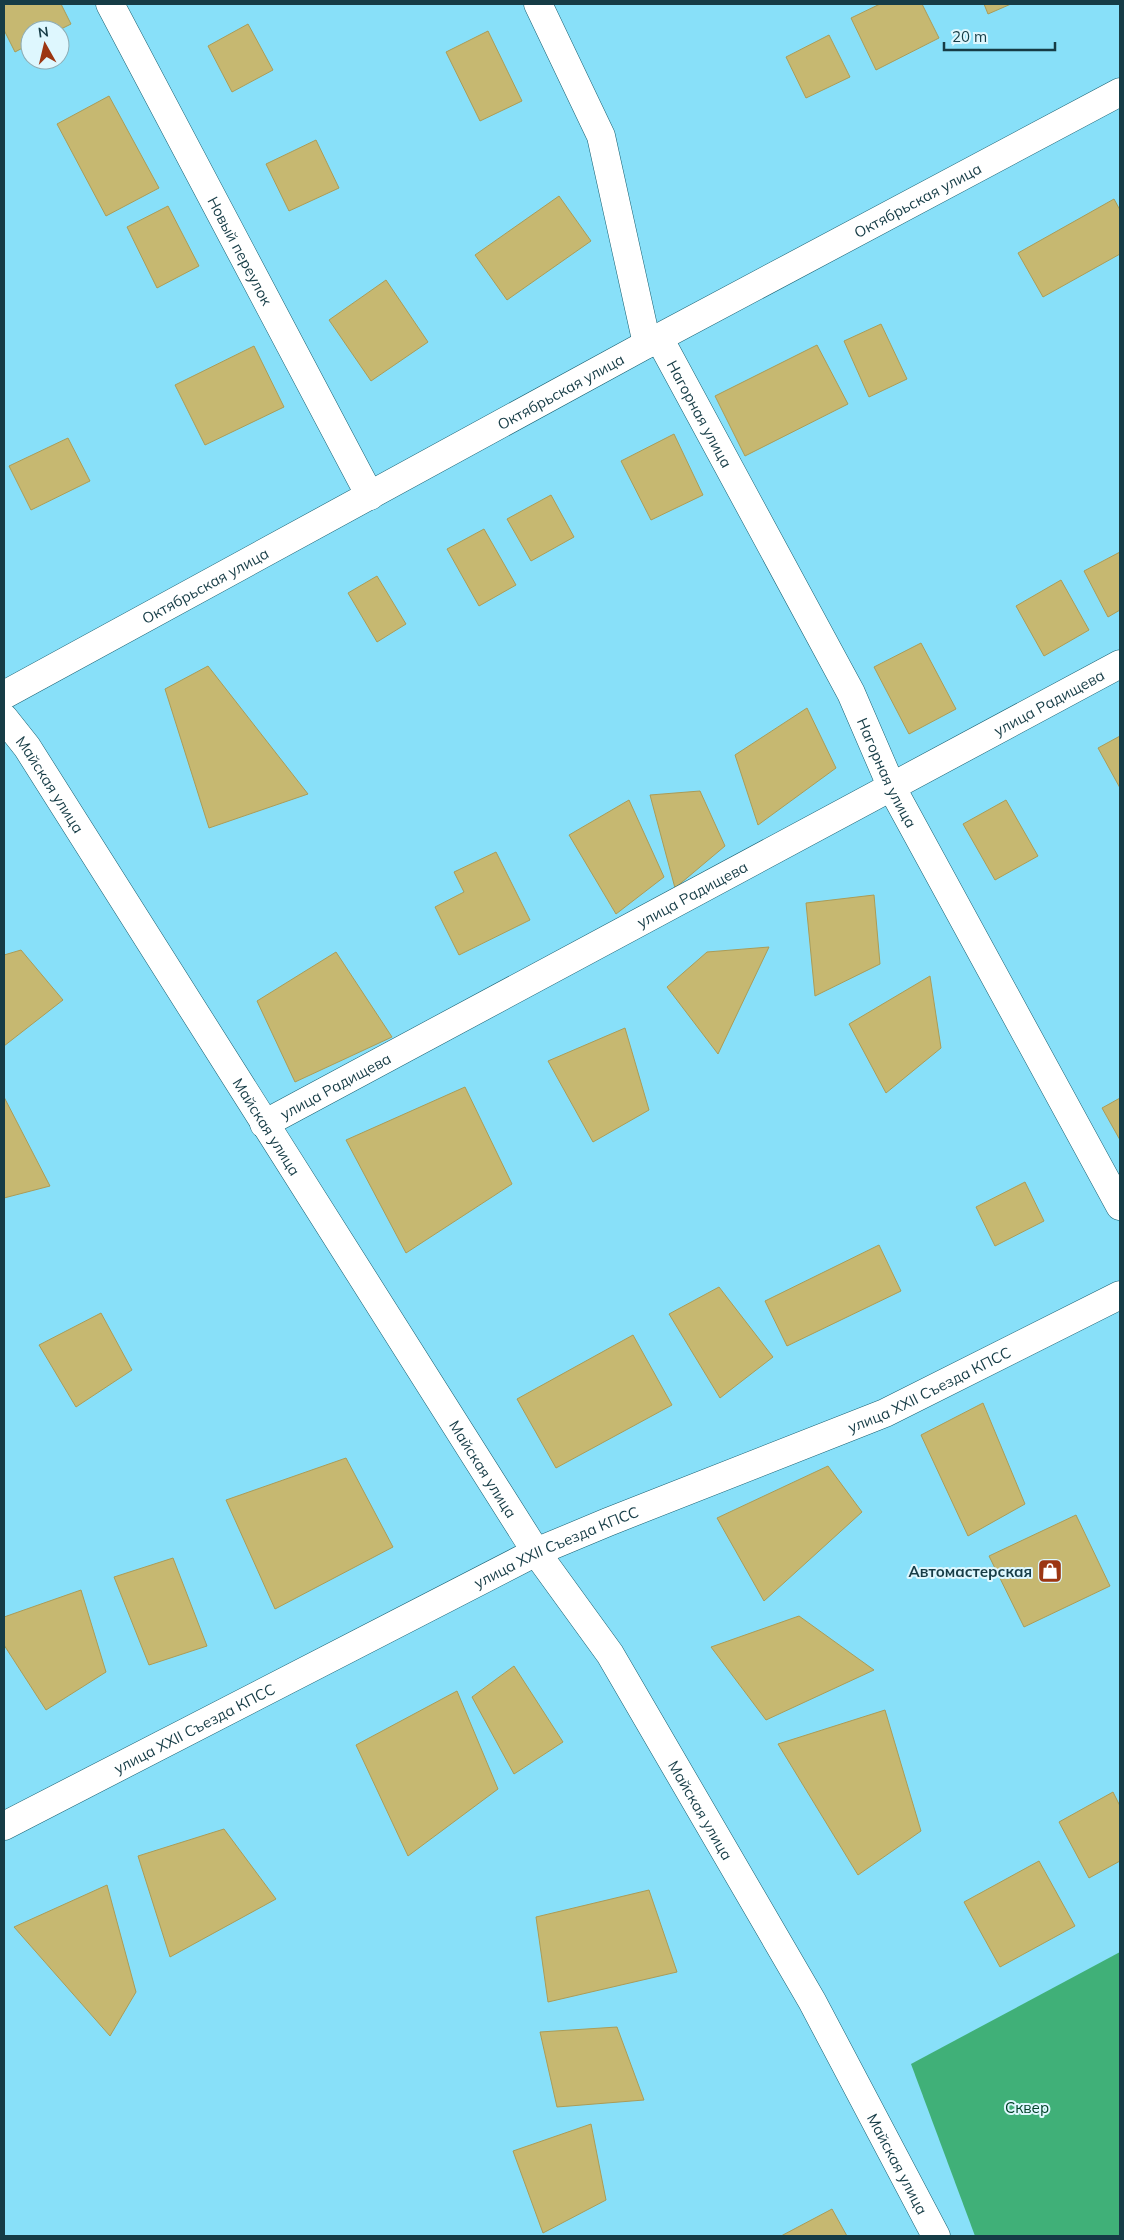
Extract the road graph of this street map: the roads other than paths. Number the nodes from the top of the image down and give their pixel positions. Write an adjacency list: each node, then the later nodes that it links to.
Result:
1 (110, 4): 5 (street, Новый переулок)
2 (538, 4): 4 (street, Нагорная улица)
3 (1120, 92): 4 (street, Октябрьская улица)
4 (653, 341): 5 (street, Октябрьская улица); 9 (street, Нагорная улица)
5 (370, 496): 7 (street, Октябрьская улица)
6 (1120, 664): 9 (street, улица Радищева)
7 (4, 695)
8 (4, 718): 10 (street, Майская улица)
9 (892, 788): 10 (street, улица Радищева); 11 (street, Нагорная улица)
10 (264, 1124): 13 (street, Майская улица)
11 (1120, 1206)
12 (1120, 1295): 13 (street, улица XXII Съезда КПСС)
13 (536, 1552): 14 (street, улица XXII Съезда КПСС); 15 (street, Майская улица)
14 (4, 1826)
15 (936, 2236)

